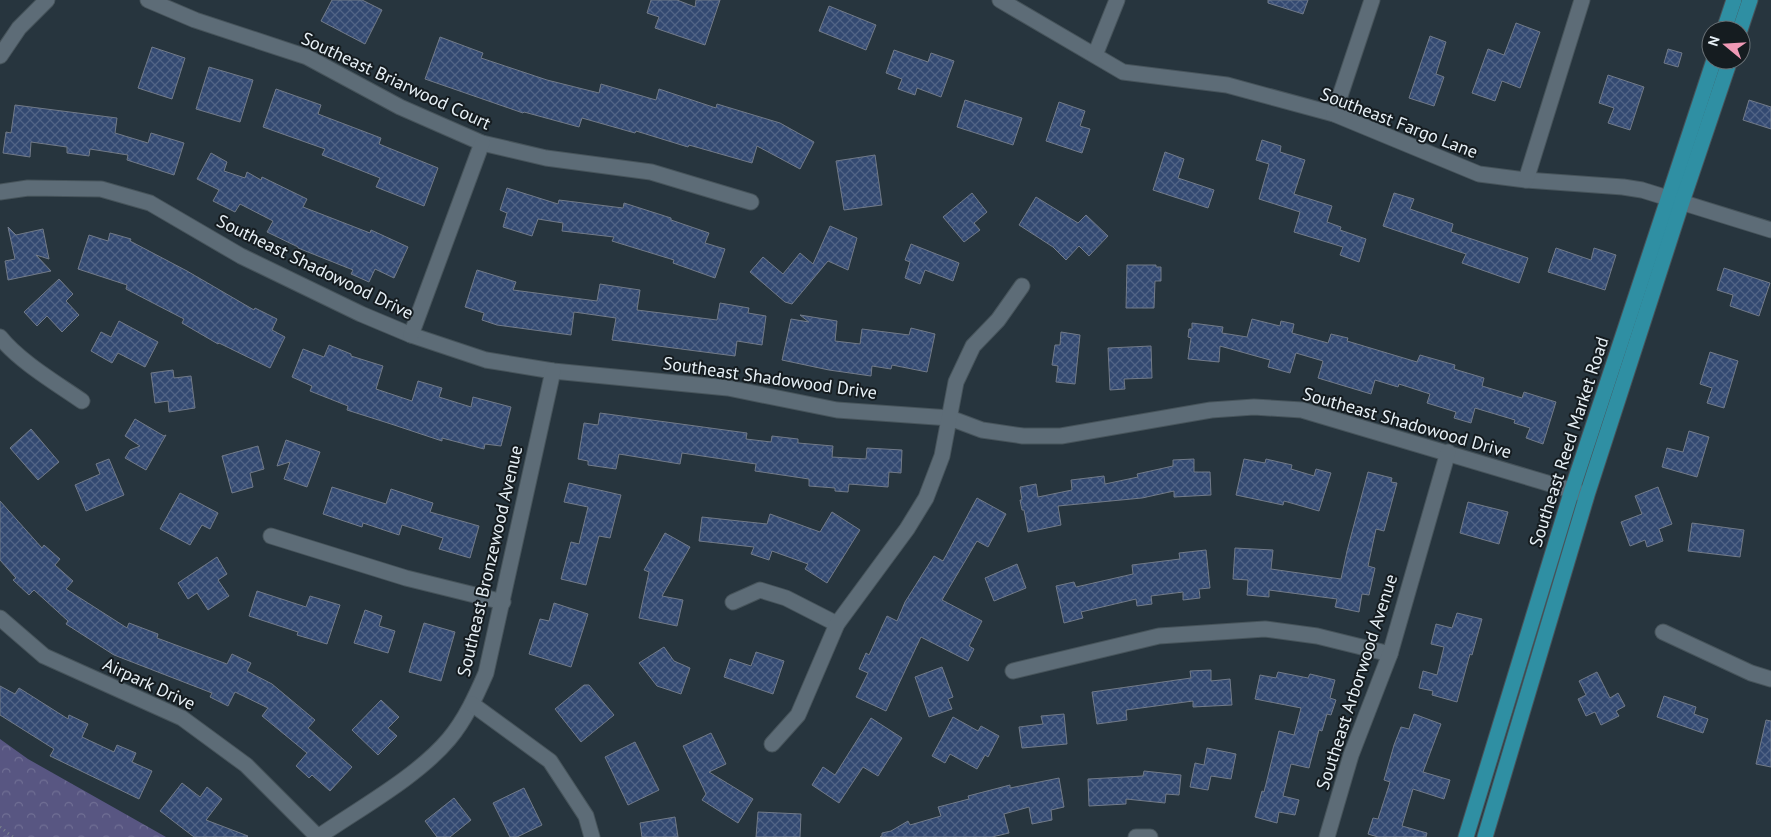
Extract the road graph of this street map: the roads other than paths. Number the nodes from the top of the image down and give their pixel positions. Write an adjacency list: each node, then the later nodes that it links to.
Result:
1 (47, 0): 12 (street)
2 (148, 0): 16 (street, Southeast Briarwood Court)
3 (1000, 0): 11 (street, Southeast Fargo Lane)
4 (1116, 0): 11 (street)
5 (1372, 0): 15 (street)
6 (1582, 0): 17 (street)
7 (1734, 0): 9 (main road)
8 (1750, 0): 10 (main road)
9 (1727, 20)
10 (1743, 20)
11 (1095, 55): 15 (street, Southeast Fargo Lane)
12 (0, 56)
13 (1711, 70): 19 (main road, Southeast Reed Market Road)
14 (1726, 70): 19 (main road, Southeast Reed Market Road)
15 (1334, 114): 17 (street, Southeast Fargo Lane)
16 (482, 143): 20 (street, Southeast Briarwood Court); 23 (street)
17 (1526, 180): 19 (street, Southeast Fargo Lane)
18 (0, 192): 23 (street, Southeast Shadowood Drive)
19 (1675, 200): 21 (street, Southeast Fargo Lane); 29 (main road, Southeast Reed Market Road); 30 (main road, Southeast Reed Market Road)
20 (751, 202)
21 (1771, 230)
22 (1022, 286): 27 (street)
23 (411, 335): 25 (street, Southeast Shadowood Drive)
24 (0, 337): 26 (street)
25 (553, 371): 27 (street, Southeast Shadowood Drive); 32 (street, Southeast Bronzewood Avenue)
26 (82, 401)
27 (950, 418): 28 (street, Southeast Shadowood Drive); 35 (street)
28 (1448, 452): 29 (street, Southeast Shadowood Drive); 37 (street, Southeast Arborwood Avenue)
29 (1572, 490): 30 (street, Southeast Shadowood Drive); 47 (main road, Southeast Reed Market Road)
30 (1588, 495): 48 (main road, Southeast Reed Market Road)
31 (271, 536): 32 (street)
32 (503, 602): 40 (street, Southeast Bronzewood Avenue)
33 (733, 602): 35 (street)
34 (0, 618): 42 (street, Airpark Drive)
35 (837, 624): 41 (street)
36 (1663, 632): 39 (street)
37 (1390, 654): 38 (street); 46 (street, Southeast Arborwood Avenue)
38 (1013, 671)
39 (1771, 679)
40 (472, 704): 42 (street, Southeast Bronzewood Avenue); 43 (street)
41 (772, 744)
42 (318, 837)
43 (592, 837)
44 (1136, 837): 45 (street)
45 (1150, 837)
46 (1327, 837)
47 (1466, 837)
48 (1485, 837)

